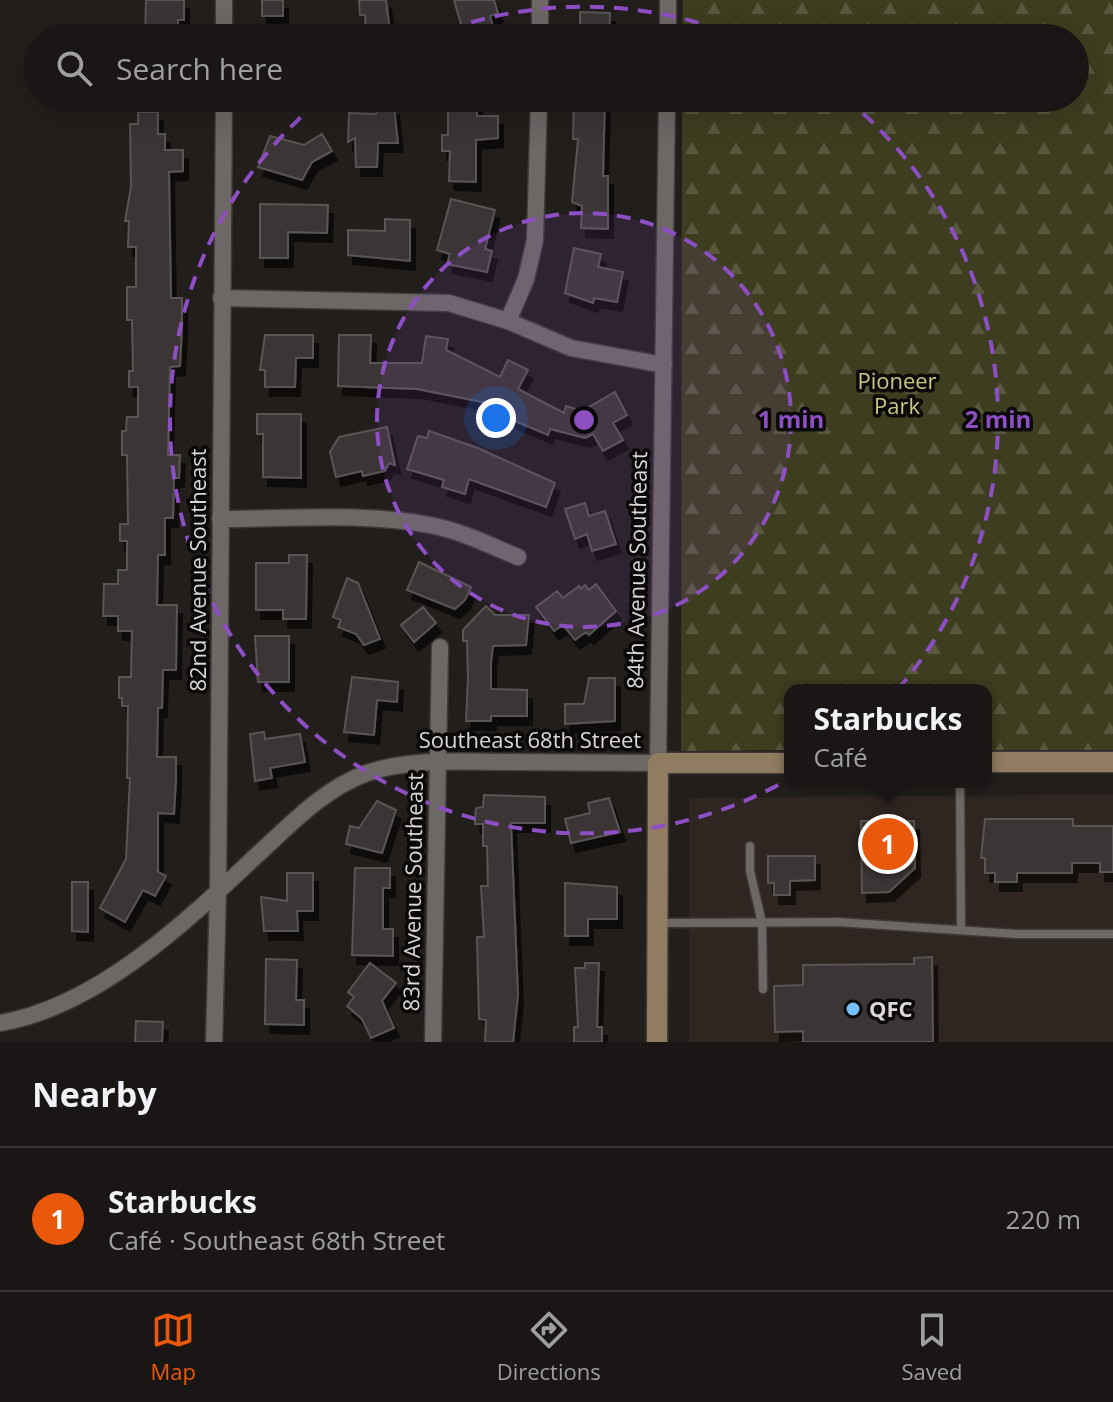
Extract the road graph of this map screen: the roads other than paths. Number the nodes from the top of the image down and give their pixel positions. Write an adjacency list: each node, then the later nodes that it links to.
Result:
1 (224, 0): 4 (street)
2 (540, 0): 5 (street)
3 (668, 0): 6 (street)
4 (224, 24)
5 (540, 24)
6 (668, 24)
7 (224, 112): 10 (street, 82nd Avenue Southeast)
8 (539, 112): 11 (street)
9 (667, 112): 12 (street, 84th Avenue Southeast)
10 (221, 298): 11 (street); 13 (street, 82nd Avenue Southeast)
11 (508, 321): 12 (street)
12 (664, 365): 19 (street, 84th Avenue Southeast)
13 (220, 519): 14 (street); 23 (street, 82nd Avenue Southeast)
14 (518, 557)
15 (440, 647): 16 (street, 83rd Avenue Southeast)
16 (436, 762): 19 (street, Southeast 68th Street); 23 (street, Southeast 68th Street); 31 (street, 83rd Avenue Southeast)
17 (992, 762): 18 (street)
18 (1113, 762)
19 (658, 763): 20 (street, Southeast 68th Street); 24 (street, 84th Avenue Southeast)
20 (784, 763)
21 (960, 788): 26 (lane)
22 (750, 846): 25 (lane)
23 (218, 892): 29 (street, Southeast 68th Street); 30 (street, 82nd Avenue Southeast)
24 (657, 923): 25 (lane); 32 (street, 84th Avenue Southeast)
25 (762, 923): 26 (lane); 28 (lane)
26 (961, 928): 27 (lane)
27 (1113, 934)
28 (763, 989)
29 (0, 1023)
30 (214, 1042)
31 (433, 1042)
32 (657, 1042)

